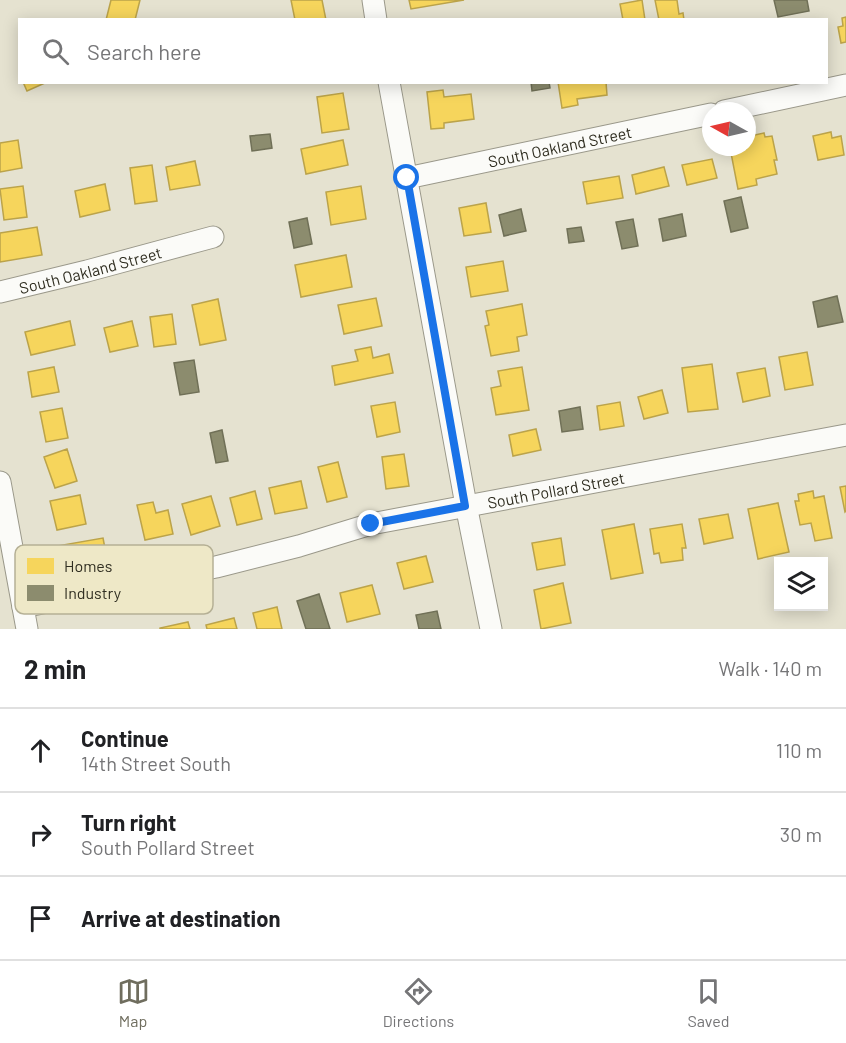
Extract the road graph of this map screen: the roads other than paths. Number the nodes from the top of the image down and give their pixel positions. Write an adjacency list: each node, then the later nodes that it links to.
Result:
1 (373, 0): 2 (street)
2 (376, 18)
3 (388, 84): 7 (street)
4 (846, 85): 5 (street)
5 (756, 104)
6 (702, 116): 7 (street, South Oakland Street)
7 (407, 178): 12 (street)
8 (213, 237): 9 (street, South Oakland Street)
9 (0, 292)
10 (846, 435): 12 (street, South Pollard Street)
11 (0, 482): 13 (street)
12 (465, 506): 14 (street, South Pollard Street); 17 (street)
13 (15, 564)
14 (213, 568)
15 (24, 614): 16 (street)
16 (27, 629)
17 (491, 629)

